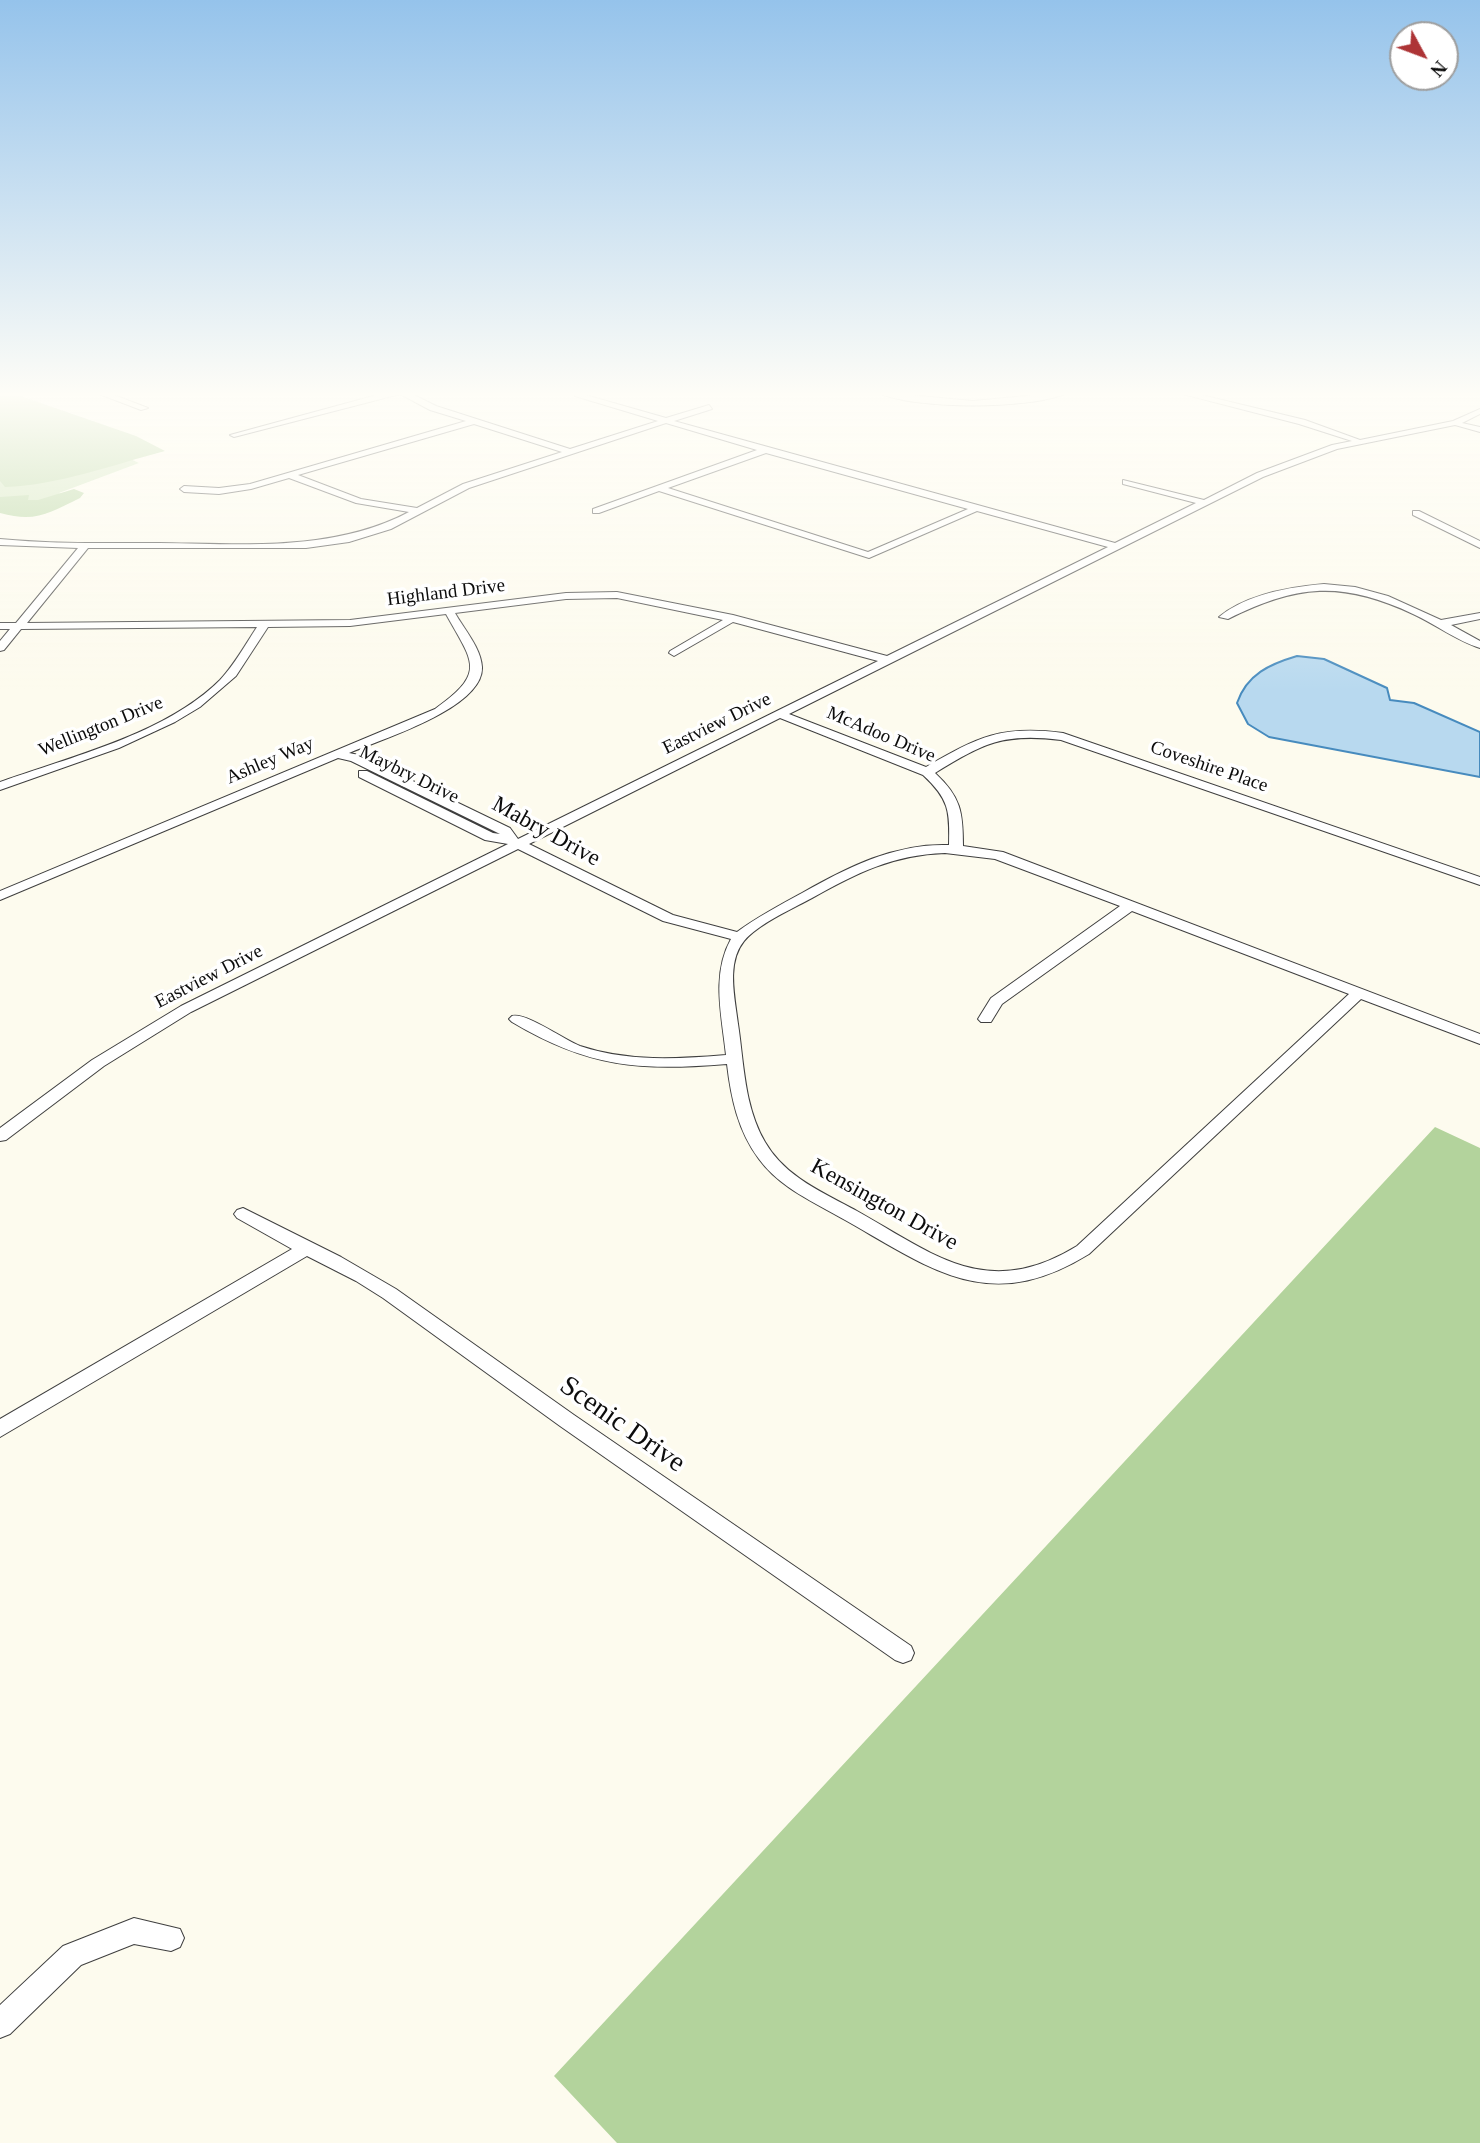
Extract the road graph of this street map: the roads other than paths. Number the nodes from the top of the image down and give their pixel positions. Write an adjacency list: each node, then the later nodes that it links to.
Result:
1 (337, 492): 10 (street)
2 (455, 492): 10 (street)
3 (647, 492): 11 (street)
4 (671, 492): 9 (street)
5 (919, 492): 9 (street)
6 (1164, 492): 8 (street)
7 (1228, 492): 8 (street, Eastview Drive)
8 (1206, 503): 16 (street, Eastview Drive)
9 (977, 508): 16 (street)
10 (419, 511): 15 (street)
11 (596, 511)
12 (1416, 513): 14 (street)
13 (0, 542): 15 (street)
14 (1480, 545)
15 (85, 546): 23 (street)
16 (1118, 547): 28 (street, Eastview Drive)
17 (449, 611): 20 (street, Highland Drive); 24 (street, Highland Drive); 30 (street, Ashley Way)
18 (1480, 616): 21 (street)
19 (1224, 617): 21 (street)
20 (733, 618): 27 (street); 28 (street, Highland Drive)
21 (1442, 623): 25 (street)
22 (0, 626): 23 (street, Highland Drive)
23 (15, 626): 24 (street, Highland Drive); 26 (street)
24 (263, 626): 32 (street, Wellington Drive)
25 (1480, 645)
26 (0, 648)
27 (674, 653)
28 (888, 660): 29 (street, Eastview Drive)
29 (780, 714): 31 (street, McAdoo Drive); 33 (street, Eastview Drive)
30 (336, 754): 33 (street, Maybry Drive); 36 (street, Ashley Way)
31 (927, 772): 34 (street, McAdoo Drive); 35 (street, Coveshire Place)
32 (0, 786)
33 (514, 841): 38 (street, Mabry Drive); 44 (street, Eastview Drive)
34 (956, 847): 37 (street); 38 (street)
35 (1480, 881)
36 (0, 895)
37 (1131, 905): 39 (street); 40 (street)
38 (739, 937): 43 (street, Kensington Drive)
39 (1359, 993): 42 (street); 43 (street, Kensington Drive)
40 (986, 1018)
41 (517, 1019): 43 (street)
42 (1480, 1039)
43 (734, 1059)
44 (0, 1136)
45 (243, 1214): 46 (street, Scenic Drive)
46 (306, 1248): 47 (street); 48 (street, Scenic Drive)
47 (0, 1429)
48 (903, 1654)
49 (171, 1938): 50 (street)
50 (0, 2024)

